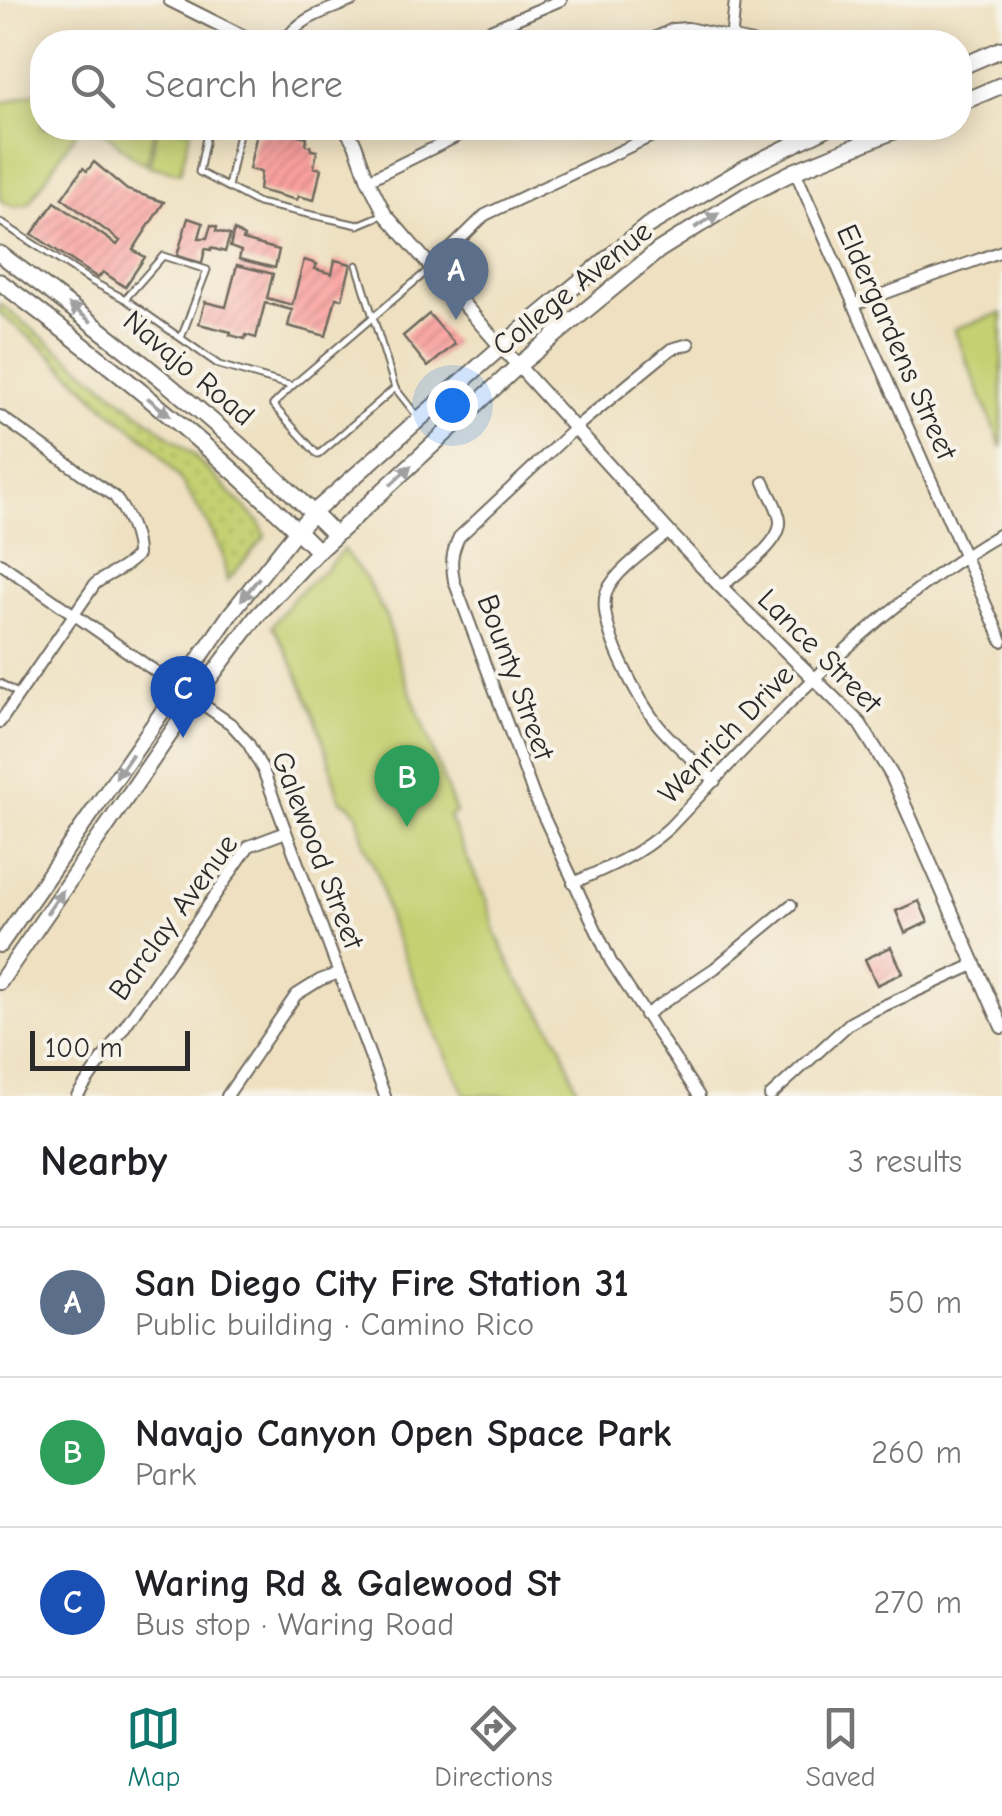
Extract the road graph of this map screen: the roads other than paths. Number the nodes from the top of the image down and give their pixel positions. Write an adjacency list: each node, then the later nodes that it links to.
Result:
1 (170, 0): 5 (street)
2 (353, 0): 6 (street)
3 (561, 0): 7 (street)
4 (735, 0): 8 (street)
5 (230, 30)
6 (291, 30)
7 (490, 30)
8 (733, 30)
9 (1002, 49): 10 (main road)
10 (972, 62)
11 (1002, 85): 12 (main road)
12 (972, 98)
13 (206, 140): 22 (lane)
14 (238, 140): 22 (lane)
15 (352, 140): 21 (street, Lance Street)
16 (450, 140): 21 (street)
17 (643, 140): 28 (street)
18 (802, 140): 35 (main road, College Avenue)
19 (871, 140): 20 (main road, College Avenue)
20 (795, 171): 31 (street, Eldergardens Street); 36 (main road, College Avenue, one-way to 20)
21 (368, 180): 23 (street, Lance Street)
22 (228, 187): 23 (lane)
23 (385, 214): 28 (street, Lance Street)
24 (0, 222): 30 (lane)
25 (1002, 251): 31 (street)
26 (0, 254): 43 (main road, Navajo Road, one-way to 26)
27 (357, 266): 32 (lane)
28 (432, 268): 32 (lane); 35 (street, Lance Street)
29 (0, 282): 44 (main road, Navajo Road, one-way to 44)
30 (126, 299): 33 (lane); 33 (lane)
31 (852, 305): 49 (street, Eldergardens Street)
32 (374, 317): 37 (lane); 38 (lane)
33 (182, 338): 37 (lane)
34 (689, 344): 41 (street, Bounty Street)
35 (501, 347): 36 (street, Lance Street); 40 (main road, College Avenue)
36 (519, 365): 41 (street, Lance Street); 47 (main road, College Avenue, one-way to 36)
37 (292, 386): 38 (lane)
38 (395, 388): 40 (lane)
39 (0, 416): 52 (street)
40 (420, 420): 43 (main road, College Avenue)
41 (575, 428): 45 (street, Lance Street); 62 (street, Bounty Street)
42 (764, 482): 51 (street)
43 (313, 514): 44 (main road, College Avenue); 47 (main road, Navajo Road)
44 (298, 530): 48 (main road, Navajo Road); 56 (main road, one-way to 56)
45 (669, 532): 51 (street, Lance Street); 60 (street)
46 (1002, 533): 49 (street, Wenrich Drive)
47 (334, 534): 48 (main road, College Avenue)
48 (318, 551): 58 (main road)
49 (964, 555): 53 (street, Eldergardens Street); 54 (street, Wenrich Drive)
50 (0, 563): 52 (street, Galewood Street)
51 (721, 586): 54 (street, Lance Street)
52 (74, 616): 56 (street, Galewood Street); 57 (street)
53 (1002, 641)
54 (814, 678): 60 (street, Wenrich Drive); 65 (street, Lance Street)
55 (0, 683): 57 (lane)
56 (179, 686): 58 (street, Galewood Street); 64 (main road, one-way to 64)
57 (19, 695): 59 (street)
58 (195, 698): 61 (street, Galewood Street); 67 (main road, one-way to 58)
59 (0, 722)
60 (715, 781): 62 (street, Wenrich Drive)
61 (286, 832): 66 (street, Galewood Street); 70 (street, Barclay Avenue)
62 (573, 882): 68 (street, Bounty Street)
63 (791, 905): 68 (street)
64 (0, 945)
65 (974, 966): 69 (street, Lance Street); 74 (street)
66 (339, 973): 71 (street); 72 (street, Galewood Street)
67 (0, 982)
68 (645, 1015): 73 (street, Bounty Street)
69 (1002, 1027)
70 (77, 1096)
71 (227, 1096)
72 (384, 1096)
73 (699, 1096)
74 (770, 1096)

